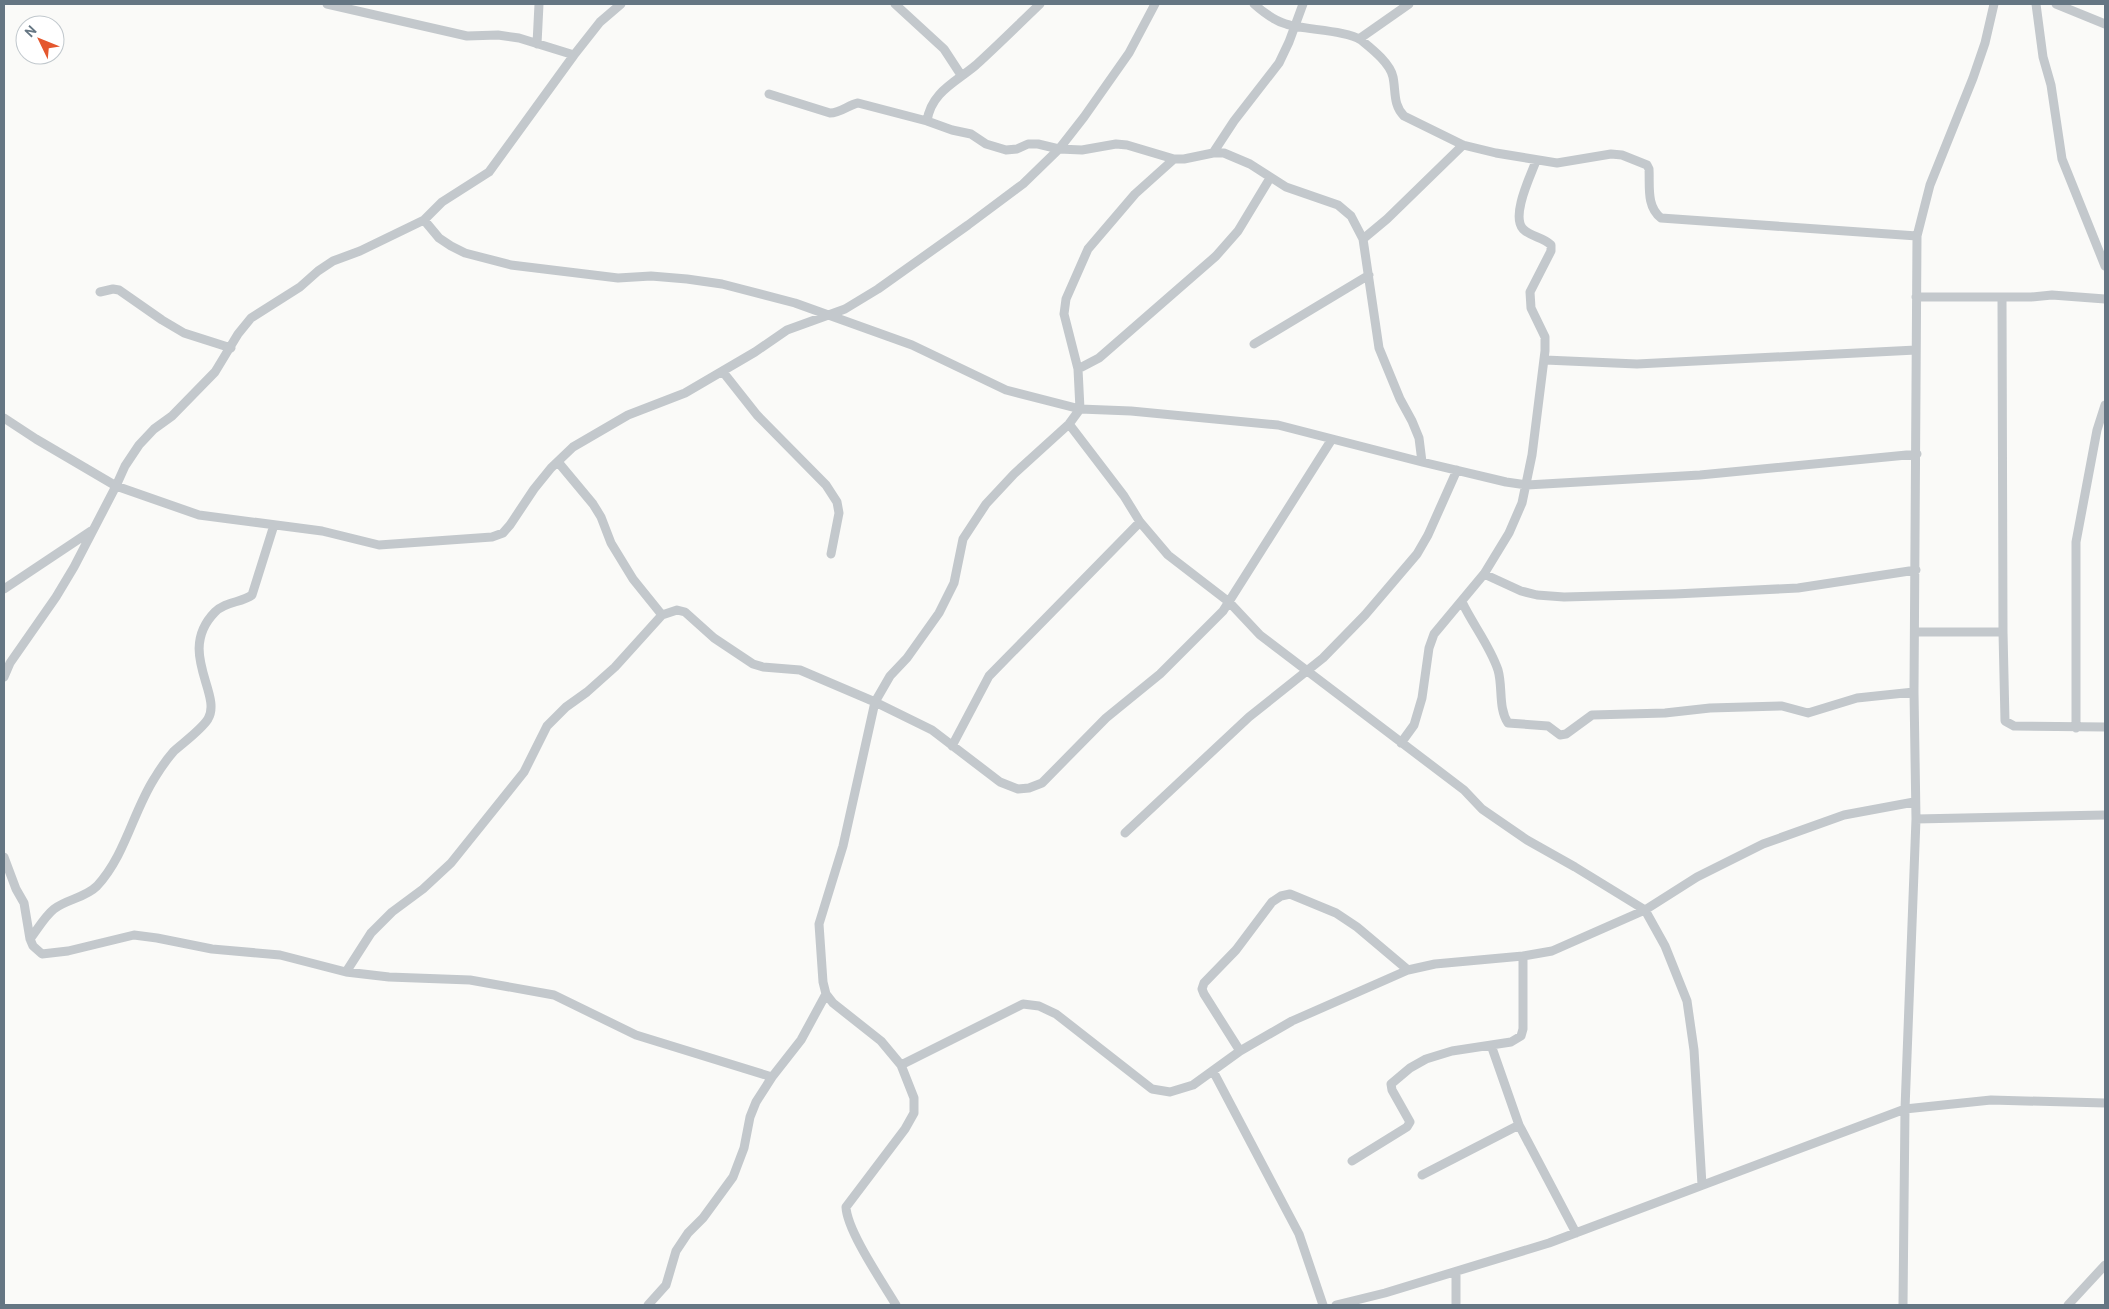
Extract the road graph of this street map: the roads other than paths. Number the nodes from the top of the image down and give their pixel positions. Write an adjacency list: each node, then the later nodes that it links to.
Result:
1 (327, 4): 16 (street)
2 (539, 4): 16 (street)
3 (620, 4): 17 (street)
4 (895, 4): 18 (street)
5 (1040, 4): 18 (street)
6 (1155, 4): 22 (street)
7 (1254, 4): 14 (street)
8 (1303, 4): 14 (street)
9 (1409, 4): 15 (street)
10 (1994, 4): 28 (street)
11 (2036, 4): 30 (street)
12 (2056, 4): 13 (street)
13 (2105, 24)
14 (1295, 27): 15 (street); 23 (street)
15 (1359, 39): 21 (street)
16 (537, 44): 17 (street)
17 (574, 55): 27 (street)
18 (961, 75): 20 (street)
19 (768, 94): 20 (street)
20 (927, 121): 22 (street)
21 (1463, 145): 25 (street); 29 (street)
22 (1059, 149): 24 (street); 36 (street)
23 (1213, 153): 24 (street); 26 (street)
24 (1174, 159): 41 (street)
25 (1536, 161): 28 (street); 40 (street)
26 (1270, 178): 29 (street); 41 (street)
27 (424, 220): 36 (street); 38 (street)
28 (1917, 236): 34 (street)
29 (1363, 240): 31 (street)
30 (2105, 266)
31 (1369, 275): 37 (street); 50 (street)
32 (100, 292): 38 (street)
33 (2105, 296): 35 (street)
34 (1916, 297): 35 (street); 39 (street)
35 (2002, 297): 65 (street)
36 (832, 315): 42 (street); 44 (street)
37 (1254, 344)
38 (231, 348): 53 (street)
39 (1916, 350): 40 (street); 48 (street)
40 (1545, 360): 52 (street)
41 (1078, 369): 44 (street)
42 (723, 372): 49 (street); 57 (street)
43 (2105, 405): 71 (street)
44 (1080, 409): 46 (street); 47 (street)
45 (4, 418): 53 (street)
46 (1070, 424): 54 (street); 69 (street)
47 (1332, 439): 50 (street); 61 (street)
48 (1917, 454): 52 (street); 58 (street)
49 (558, 462): 55 (street); 63 (street)
50 (1422, 462): 51 (street)
51 (1457, 470): 52 (street); 66 (street)
52 (1527, 485): 59 (street)
53 (116, 486): 55 (street); 56 (street)
54 (1140, 522): 61 (street); 73 (street)
55 (274, 525): 80 (street)
56 (92, 530): 60 (street); 67 (street)
57 (831, 554)
58 (1916, 570): 59 (street); 64 (street)
59 (1484, 574): 62 (street)
60 (4, 589)
61 (1230, 602): 66 (street); 73 (street)
62 (1462, 602): 68 (street); 72 (street)
63 (662, 615): 69 (street); 83 (street)
64 (1915, 632): 65 (street); 68 (street)
65 (2003, 632): 71 (street)
66 (1306, 671): 72 (street); 77 (street)
67 (4, 677)
68 (1914, 692): 74 (street)
69 (875, 702): 73 (street); 84 (street)
70 (2105, 727): 71 (street)
71 (2076, 728)
72 (1401, 743): 79 (street)
73 (952, 746)
74 (1914, 802): 76 (street); 79 (street)
75 (2105, 815): 76 (street)
76 (1916, 819): 91 (street)
77 (1125, 834)
78 (4, 857): 80 (street)
79 (1645, 910): 81 (street); 95 (street)
80 (30, 939): 83 (street)
81 (1524, 956): 82 (street); 85 (street)
82 (1408, 970): 86 (street); 86 (street)
83 (346, 972): 89 (street)
84 (826, 994): 87 (street); 89 (street)
85 (1491, 1045): 92 (street); 93 (street)
86 (1240, 1051): 88 (street)
87 (901, 1065): 88 (street); 100 (street)
88 (1213, 1071): 101 (street)
89 (772, 1077): 99 (street)
90 (2105, 1103): 91 (street)
91 (1905, 1109): 95 (street); 104 (street)
92 (1519, 1125): 94 (street); 96 (street)
93 (1352, 1161)
94 (1422, 1175)
95 (1702, 1185): 96 (street)
96 (1576, 1233): 98 (street)
97 (2105, 1265): 105 (street)
98 (1456, 1272): 102 (street); 103 (street)
99 (648, 1305)
100 (896, 1305)
101 (1323, 1305)
102 (1336, 1305)
103 (1456, 1305)
104 (1903, 1305)
105 (2068, 1305)

